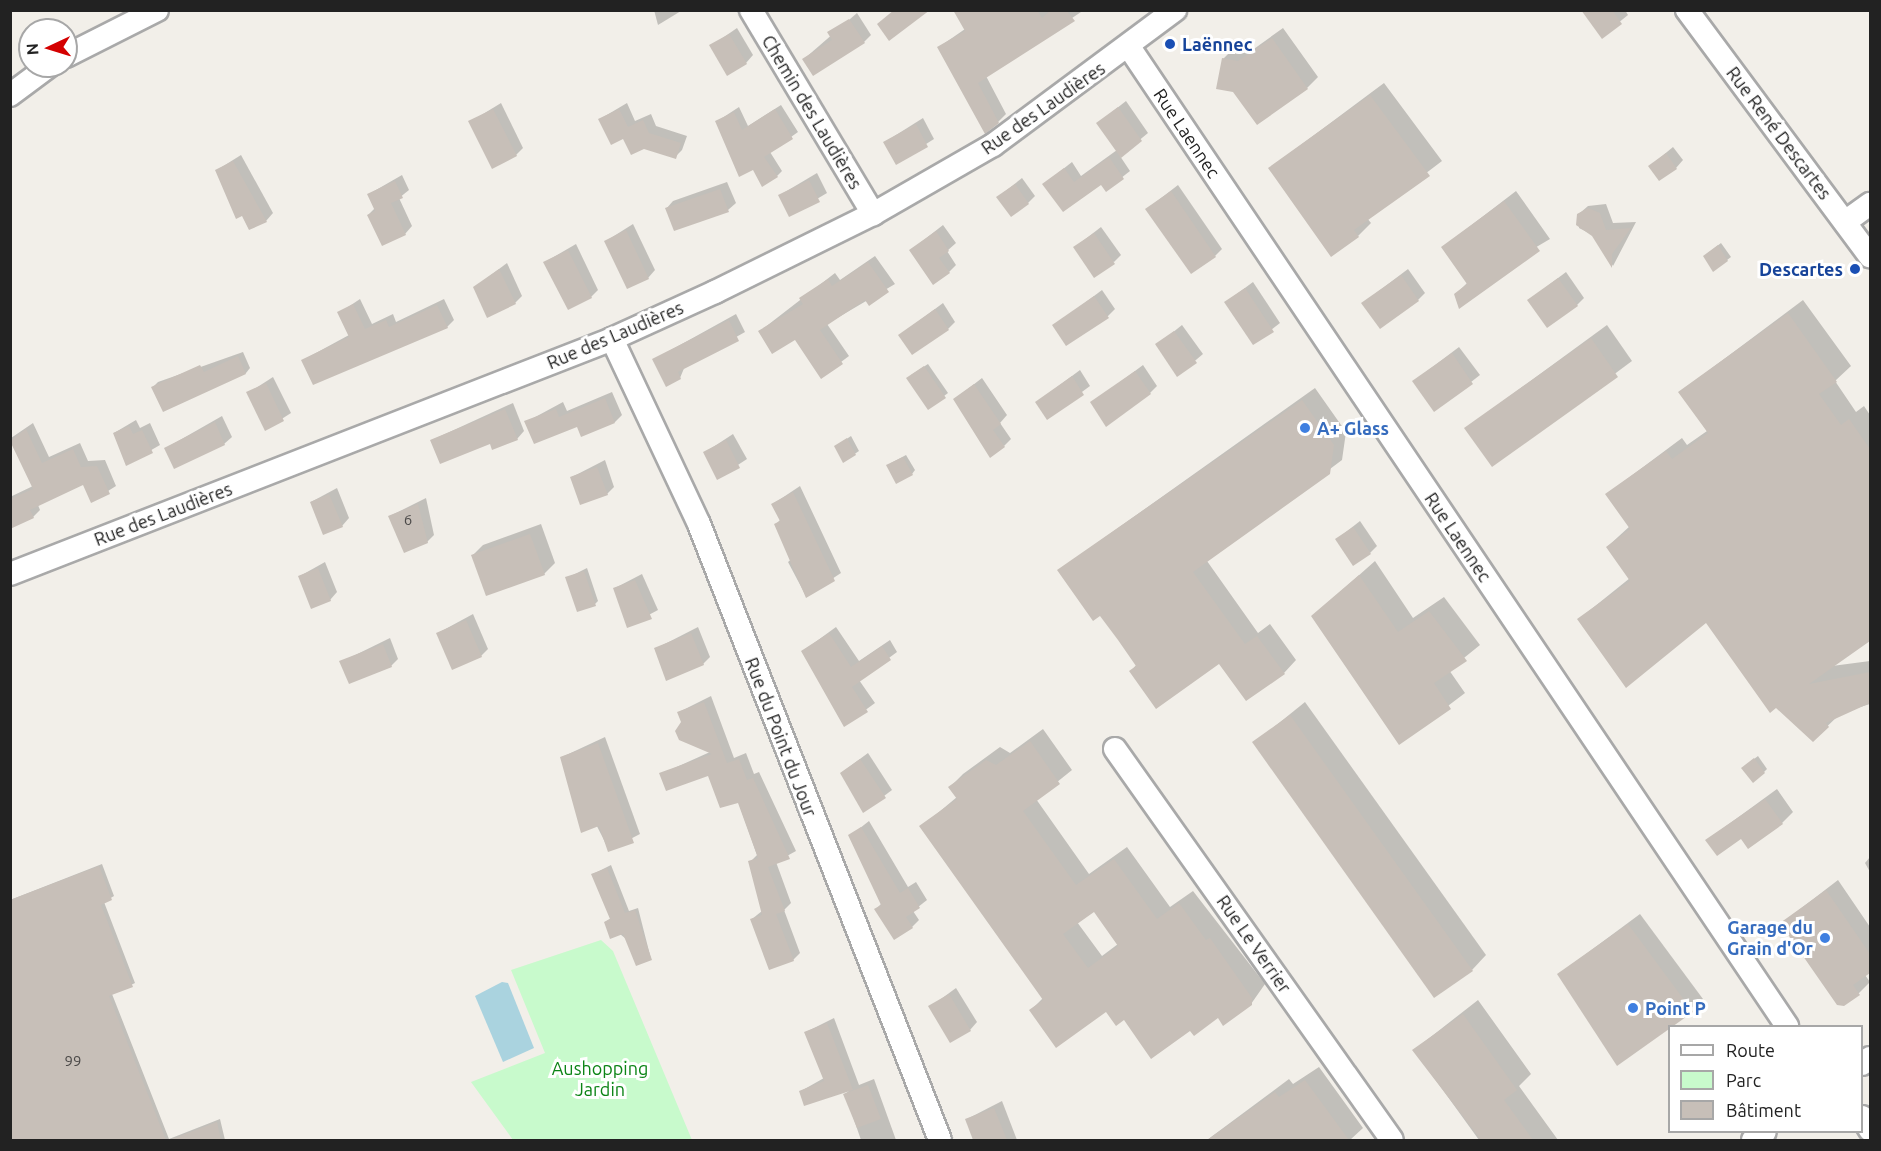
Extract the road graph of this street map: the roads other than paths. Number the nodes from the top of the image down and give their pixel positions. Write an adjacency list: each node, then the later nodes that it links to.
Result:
1 (157, 10): 6 (street)
2 (751, 10): 10 (street, Chemin des Laudières)
3 (1175, 10): 5 (street, Rue des Laudières)
4 (1688, 10): 11 (street, Rue René Descartes)
5 (1129, 47): 10 (street, Rue des Laudières); 16 (street, Rue Laennec)
6 (78, 50)
7 (33, 78): 8 (street)
8 (10, 95)
9 (1870, 204): 11 (street)
10 (873, 214): 13 (street, Rue des Laudières)
11 (1845, 222): 12 (street, Rue René Descartes)
12 (1870, 256)
13 (612, 339): 14 (street, Rue des Laudières); 17 (street, Rue du Point du Jour)
14 (10, 574)
15 (1115, 749): 18 (street, Rue Le Verrier)
16 (1786, 1025)
17 (940, 1140)
18 (1392, 1140)

